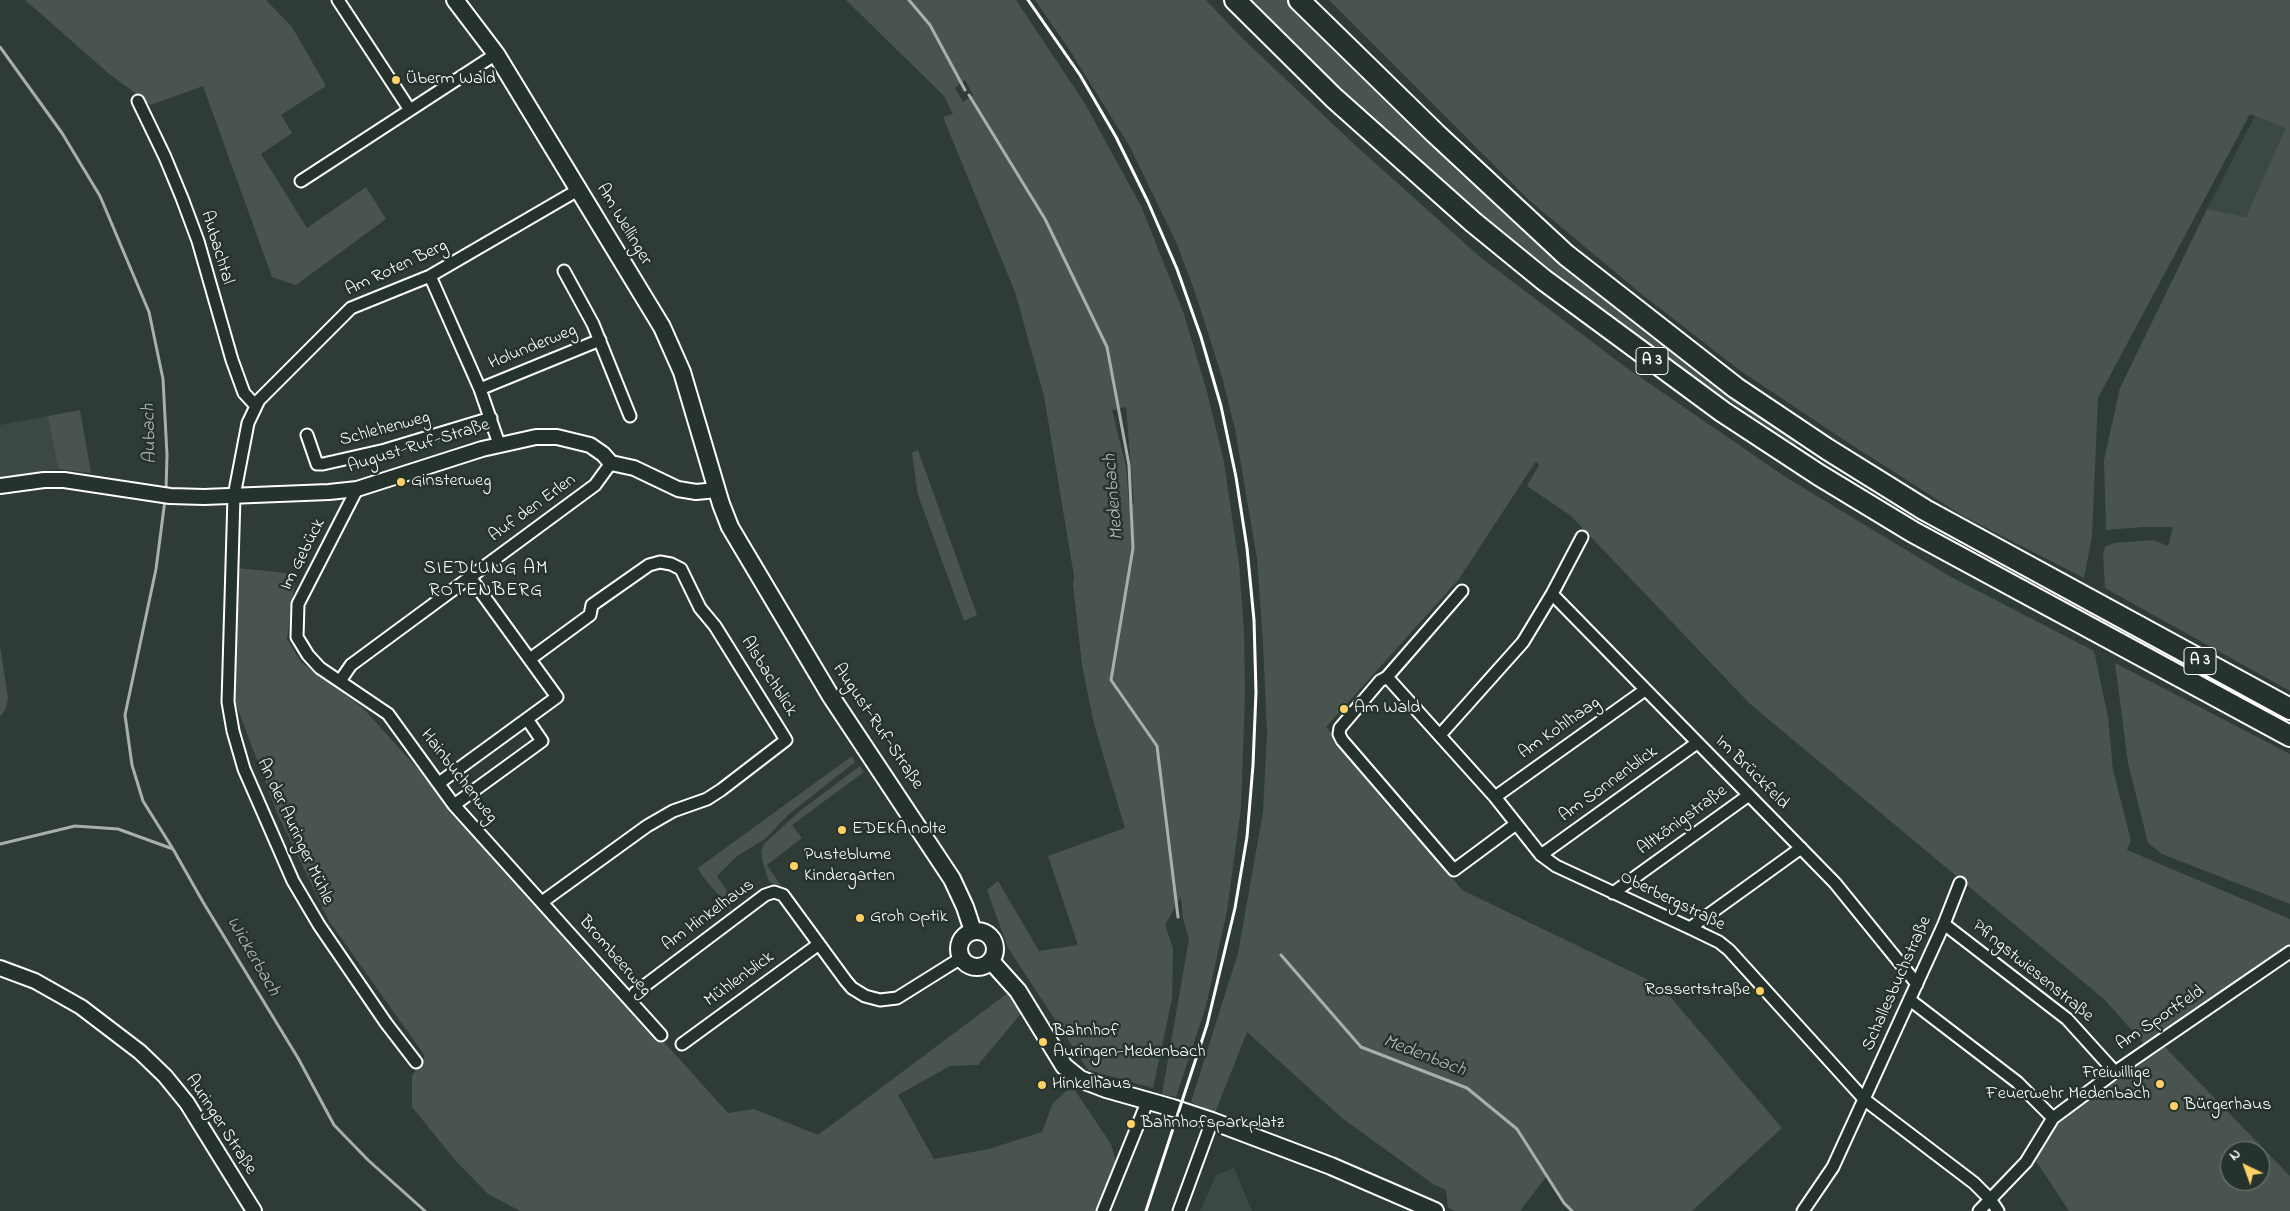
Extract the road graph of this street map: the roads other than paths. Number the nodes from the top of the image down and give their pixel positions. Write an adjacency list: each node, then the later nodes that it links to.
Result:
1 (338, 0): 7 (street)
2 (455, 0): 5 (main road, Am Wellinger)
3 (1235, 0): 36 (highway, A 3)
4 (1299, 0): 33 (highway, A 3)
5 (496, 54): 7 (street); 9 (main road, Am Wellinger)
6 (138, 101): 14 (street, Aubachtal)
7 (410, 110): 8 (street)
8 (301, 181)
9 (578, 190): 11 (street, Am Roten Berg); 22 (main road, Am Wellinger)
10 (564, 271): 12 (street, Holunderweg)
11 (430, 276): 13 (street); 14 (street, Am Roten Berg)
12 (600, 340): 13 (street, Holunderweg); 15 (street, Holunderweg)
13 (480, 389): 16 (street)
14 (256, 406): 23 (street, Am Roten Berg)
15 (630, 416)
16 (491, 418): 17 (street, Schlehenweg); 18 (street)
17 (307, 435)
18 (500, 444): 19 (street, August-Ruf-Straße); 21 (street, August-Ruf-Straße)
19 (612, 463): 22 (street, August-Ruf-Straße); 26 (street, Auf den Erlen)
20 (0, 486): 23 (street, August-Ruf-Straße)
21 (357, 489): 23 (street, August-Ruf-Straße); 31 (street, Im Gebück)
22 (717, 490): 25 (main road, Am Wellinger)
23 (234, 496): 61 (street, An der Auringer Mühle)
24 (1582, 537): 28 (street)
25 (742, 547): 50 (main road, August-Ruf-Straße)
26 (470, 577): 29 (street); 31 (street, Auf den Erlen)
27 (1462, 591): 30 (street)
28 (1552, 594): 32 (street, Im Brückfeld); 35 (street)
29 (530, 658): 34 (street); 47 (street, Alsbachblick)
30 (1387, 677): 35 (street, Oberbergstraße); 42 (street)
31 (340, 681): 38 (street, Hainbuchenweg)
32 (1645, 690): 37 (street, Im Brückfeld); 40 (street, Am Kohlhaag)
33 (2290, 709)
34 (527, 720): 38 (street); 41 (street)
35 (1440, 735): 40 (street, Oberbergstraße)
36 (2290, 736)
37 (1697, 743): 39 (street, Im Brückfeld); 44 (street, Am Sonnenblick)
38 (438, 783): 41 (street, Hainbuchenweg)
39 (1749, 795): 43 (street, Im Brückfeld); 46 (street, Altkönigstraße)
40 (1494, 797): 42 (street, Oberbergstraße)
41 (454, 805): 47 (street, Hainbuchenweg)
42 (1516, 824): 44 (street, Oberbergstraße)
43 (1801, 848): 49 (street); 56 (street, Im Brückfeld)
44 (1541, 854): 46 (street, Oberbergstraße)
45 (1960, 882): 48 (street, Schallesbuchstraße)
46 (1613, 893): 49 (street, Oberbergstraße)
47 (542, 902): 59 (street, Brombeerweg)
48 (1944, 924): 56 (street, Schallesbuchstraße); 62 (street, Pfingstwiesenstraße)
49 (1690, 928): 64 (street, Oberbergstraße)
50 (973, 931): 53 (main road); 54 (main road)
51 (819, 944): 53 (street, Am Hinkelhaus); 57 (street, Am Hinkelhaus); 60 (street, Mühlenblick)
52 (2290, 952): 62 (street, Am Sportfeld)
53 (961, 958): 54 (main road)
54 (990, 961): 63 (main road)
55 (0, 968): 69 (street, Auringer Straße)
56 (1917, 984): 58 (street, Schallesbuchstraße)
57 (635, 993)
58 (1910, 1000): 64 (street, Schallesbuchstraße); 65 (street)
59 (661, 1036)
60 (682, 1044)
61 (416, 1062)
62 (2115, 1072): 65 (street, Am Sportfeld)
63 (1148, 1100): 66 (main road); 70 (street)
64 (1865, 1100): 67 (street, Oberbergstraße); 68 (street, Schallesbuchstraße)
65 (2053, 1118): 67 (street, Am Sportfeld)
66 (1212, 1121): 71 (street); 72 (main road)
67 (1990, 1199): 73 (street, Am Sportfeld); 74 (street, Oberbergstraße)
68 (1809, 1209)
69 (254, 1211)
70 (1103, 1211)
71 (1179, 1211)
72 (1435, 1211)
73 (1979, 1211)
74 (1998, 1211)

